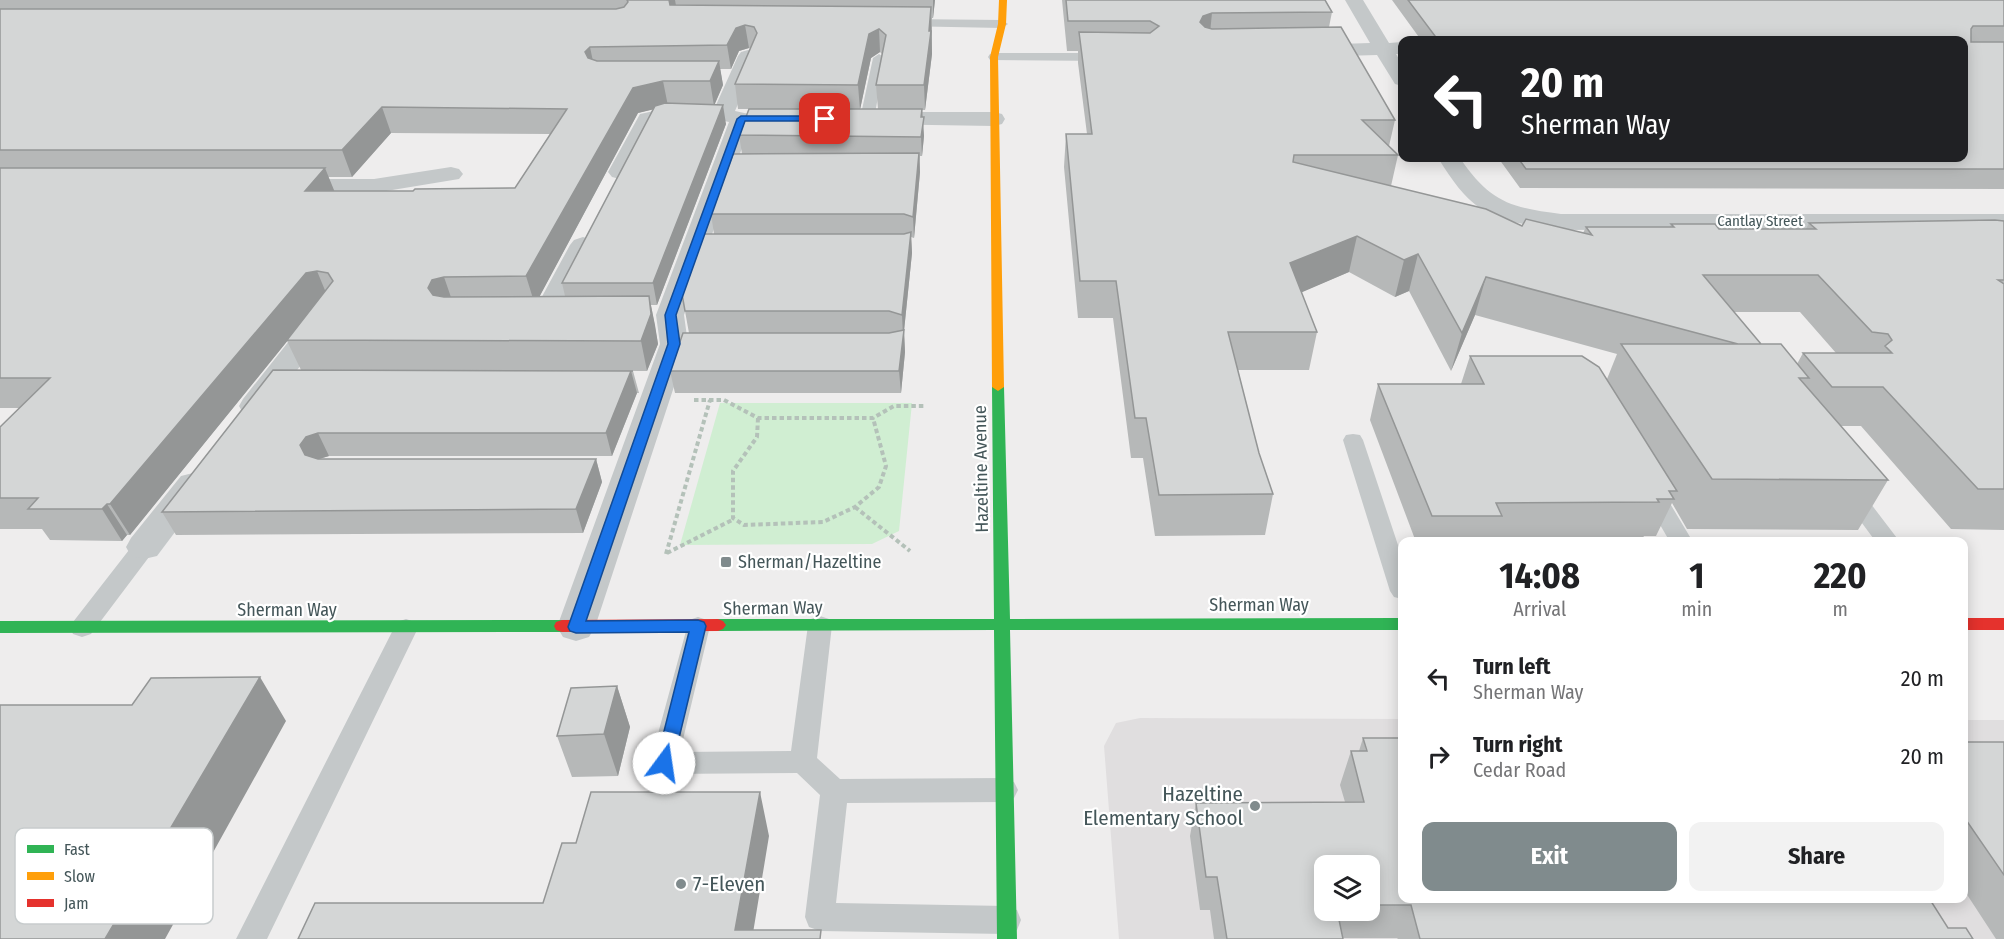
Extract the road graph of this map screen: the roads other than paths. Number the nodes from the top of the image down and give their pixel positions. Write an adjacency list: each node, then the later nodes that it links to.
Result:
1 (1003, 0): 4 (street, Hazeltine Avenue)
2 (1354, 0): 5 (street)
3 (888, 23): 4 (lane)
4 (1002, 24): 7 (street, Hazeltine Avenue)
5 (1393, 49): 6 (street); 10 (street)
6 (1292, 51)
7 (994, 57): 8 (lane); 15 (street, Hazeltine Avenue)
8 (1124, 57)
9 (879, 58): 14 (lane)
10 (1398, 66)
11 (734, 70): 12 (street)
12 (743, 117): 19 (street); 27 (street)
13 (844, 119): 14 (street)
14 (867, 119): 15 (street)
15 (994, 119): 39 (street, Hazeltine Avenue)
16 (1451, 162): 20 (street, Cantlay Street)
17 (451, 174): 18 (street)
18 (269, 186)
19 (611, 191)
20 (2004, 221)
21 (595, 222): 23 (street)
22 (329, 310): 24 (street)
23 (580, 315)
24 (273, 381): 25 (street); 28 (street)
25 (308, 381)
26 (626, 382): 27 (street)
27 (658, 391): 32 (street)
28 (237, 428)
29 (1353, 440): 38 (lane)
30 (209, 464): 37 (street)
31 (597, 469): 32 (street)
32 (632, 469): 46 (street)
33 (1643, 476): 35 (lane)
34 (1841, 480): 36 (lane)
35 (1679, 537)
36 (1885, 537)
37 (144, 547): 47 (lane)
38 (1398, 579)
39 (1002, 623): 40 (street, Sherman Way); 43 (street, Sherman Way); 50 (street, Hazeltine Avenue)
40 (1398, 624)
41 (1968, 624): 42 (street)
42 (2004, 624)
43 (820, 625): 44 (street, Sherman Way); 49 (lane)
44 (698, 626): 46 (street, Sherman Way); 49 (lane)
45 (0, 627): 47 (street, Sherman Way)
46 (576, 627): 48 (street, Sherman Way)
47 (82, 628): 48 (street, Sherman Way)
48 (406, 628): 53 (lane)
49 (803, 762): 51 (lane)
50 (1004, 790): 51 (lane); 52 (street, Hazeltine Avenue)
51 (834, 791): 52 (lane)
52 (1006, 930)
53 (251, 939)

